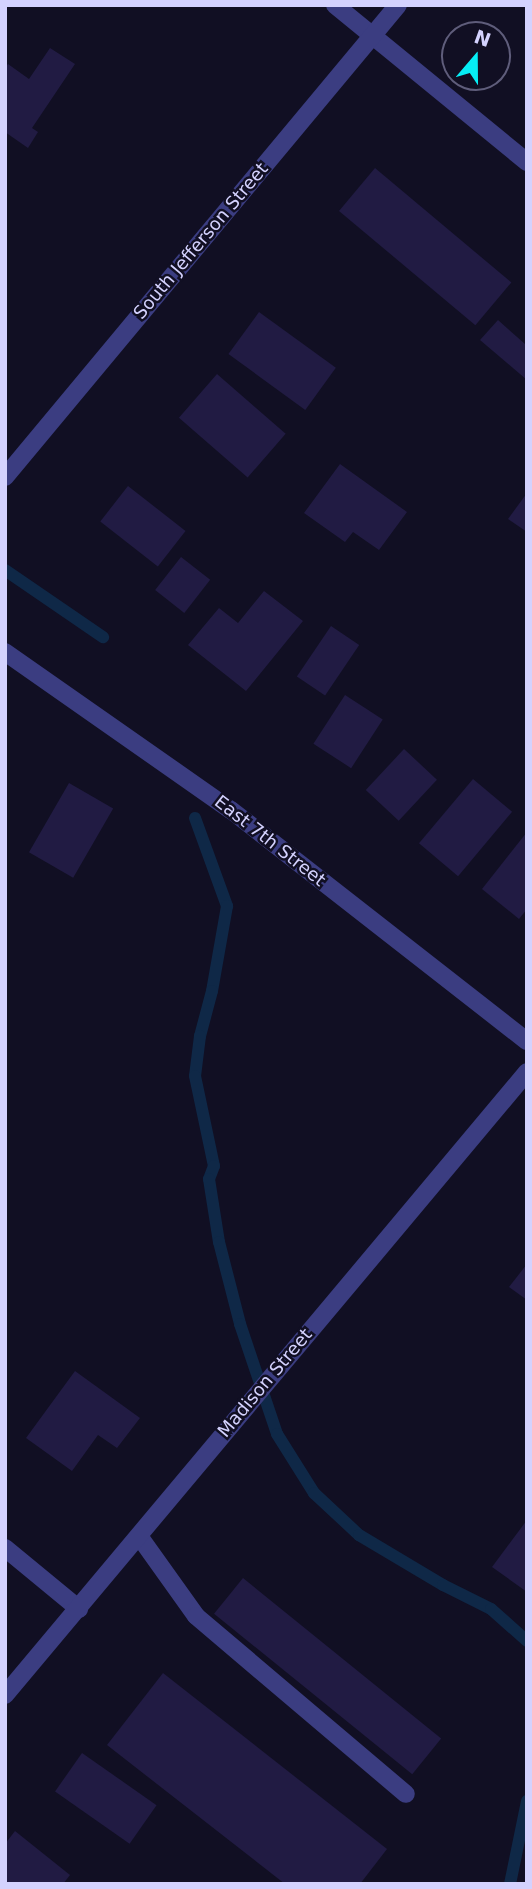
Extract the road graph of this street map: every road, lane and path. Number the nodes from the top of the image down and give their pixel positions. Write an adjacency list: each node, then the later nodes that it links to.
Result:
1 (335, 5): 3 (street)
2 (398, 5): 3 (street, South Jefferson Street)
3 (372, 36): 4 (street); 5 (street, South Jefferson Street)
4 (527, 162)
5 (5, 477)
6 (5, 652): 7 (street, East 7th Street)
7 (527, 1041)
8 (527, 1072): 9 (street, Madison Street)
9 (139, 1536): 11 (street, Madison Street); 13 (street)
10 (5, 1548): 11 (street)
11 (79, 1609): 12 (street, Madison Street)
12 (5, 1695)
13 (406, 1794)

